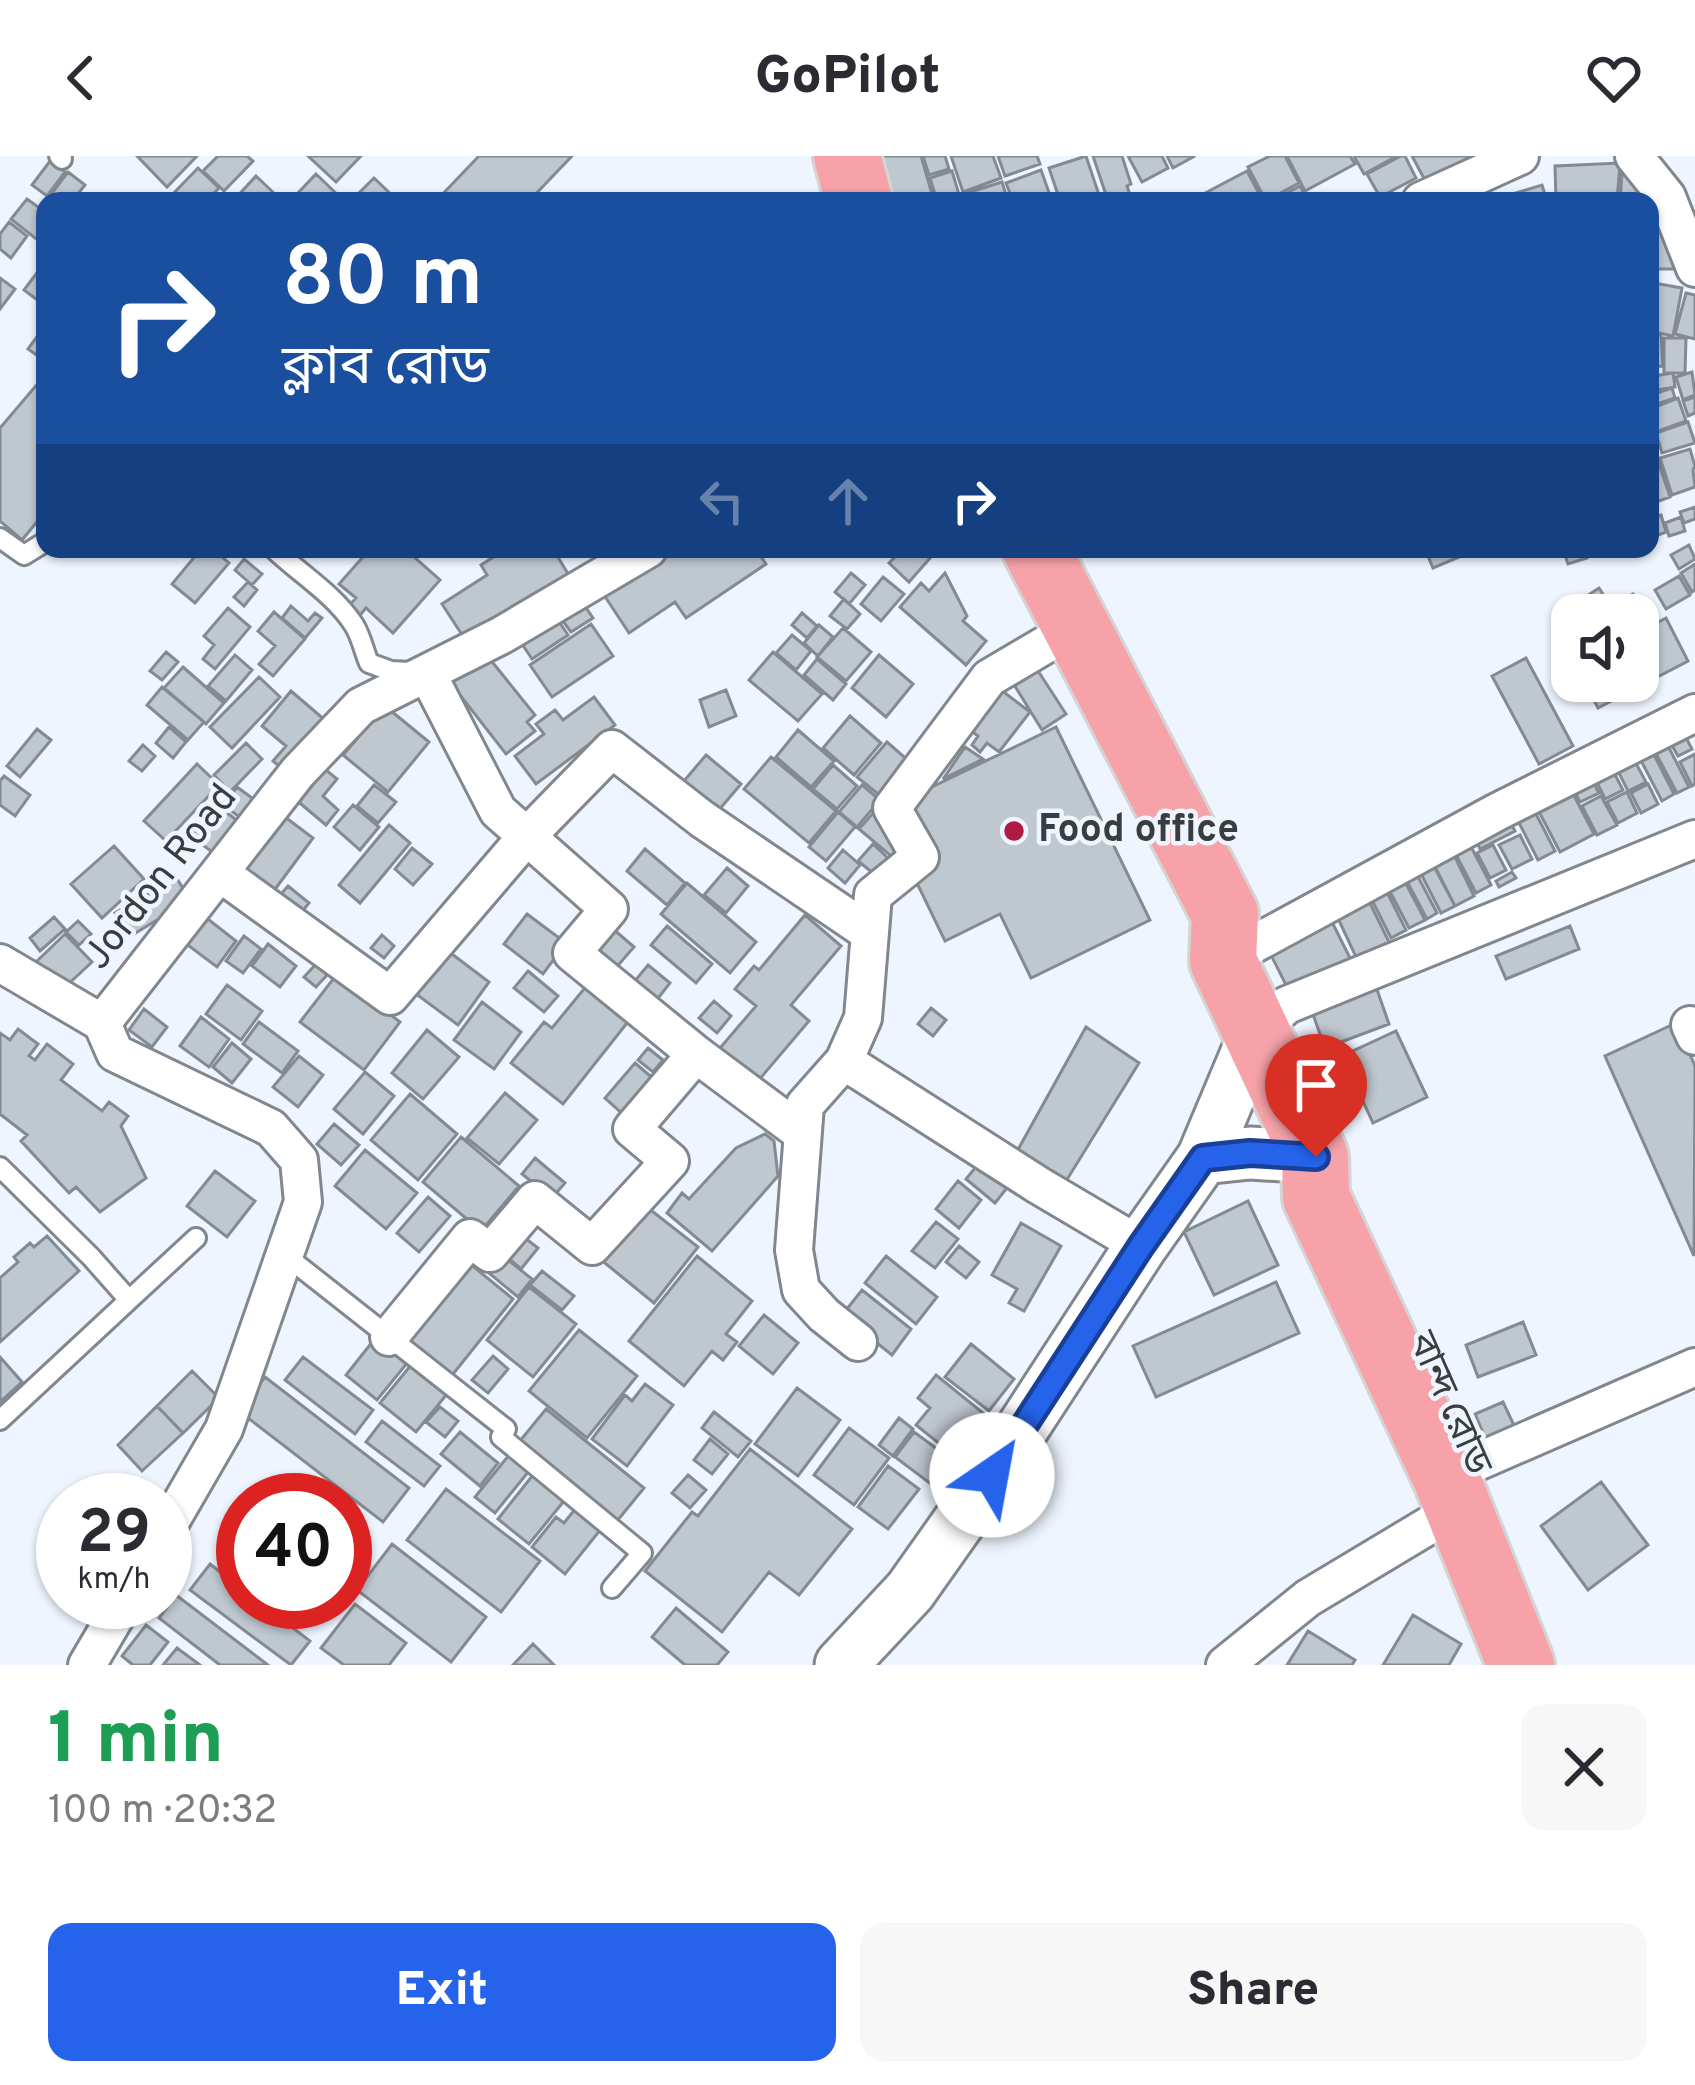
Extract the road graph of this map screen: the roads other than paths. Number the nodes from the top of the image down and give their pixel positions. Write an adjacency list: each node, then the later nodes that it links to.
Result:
1 (848, 156): 4 (highway)
2 (1520, 156): 5 (street)
3 (1634, 156): 6 (street)
4 (857, 192)
5 (1441, 192)
6 (1695, 268)
7 (0, 538): 8 (lane)
8 (36, 548)
9 (283, 558): 14 (lane)
10 (633, 558): 14 (street, Jordon Road)
11 (995, 558): 13 (highway, বান্দ রোড)
12 (1041, 558): 20 (highway, বান্দ রোড)
13 (1045, 645): 19 (street); 20 (highway, বান্দ রোড)
14 (427, 673): 16 (street); 18 (street, Jordon Road)
15 (1695, 713): 20 (street)
16 (527, 836): 18 (street); 19 (street); 24 (street)
17 (1695, 839): 23 (street)
18 (220, 873): 22 (street, Jordon Road)
19 (870, 933): 25 (street)
20 (1223, 961): 23 (highway, বান্দ রোড)
21 (0, 963): 22 (street)
22 (102, 1024): 32 (street, Jordon Road)
23 (1256, 1032): 27 (highway, বান্দ রোড); 28 (street)
24 (696, 1054): 26 (street); 34 (street)
25 (844, 1061): 26 (street); 31 (street)
26 (802, 1133): 35 (street)
27 (1316, 1157): 28 (street); 39 (highway, বান্দ রোড)
28 (1203, 1158): 31 (street)
29 (0, 1167): 33 (lane)
30 (196, 1238): 33 (lane)
31 (1141, 1246): 43 (street)
32 (285, 1255): 34 (lane); 38 (street, Jordon Road)
33 (129, 1300): 37 (lane)
34 (389, 1337): 40 (lane)
35 (858, 1342)
36 (1695, 1366): 39 (street)
37 (0, 1420)
38 (192, 1484)
39 (1468, 1485): 44 (street); 45 (highway, বান্দ রোড); 46 (highway, বান্দ রোড)
40 (612, 1588)
41 (108, 1629): 42 (street)
42 (87, 1665)
43 (841, 1665)
44 (1225, 1665)
45 (1521, 1665)
46 (1558, 1665)

